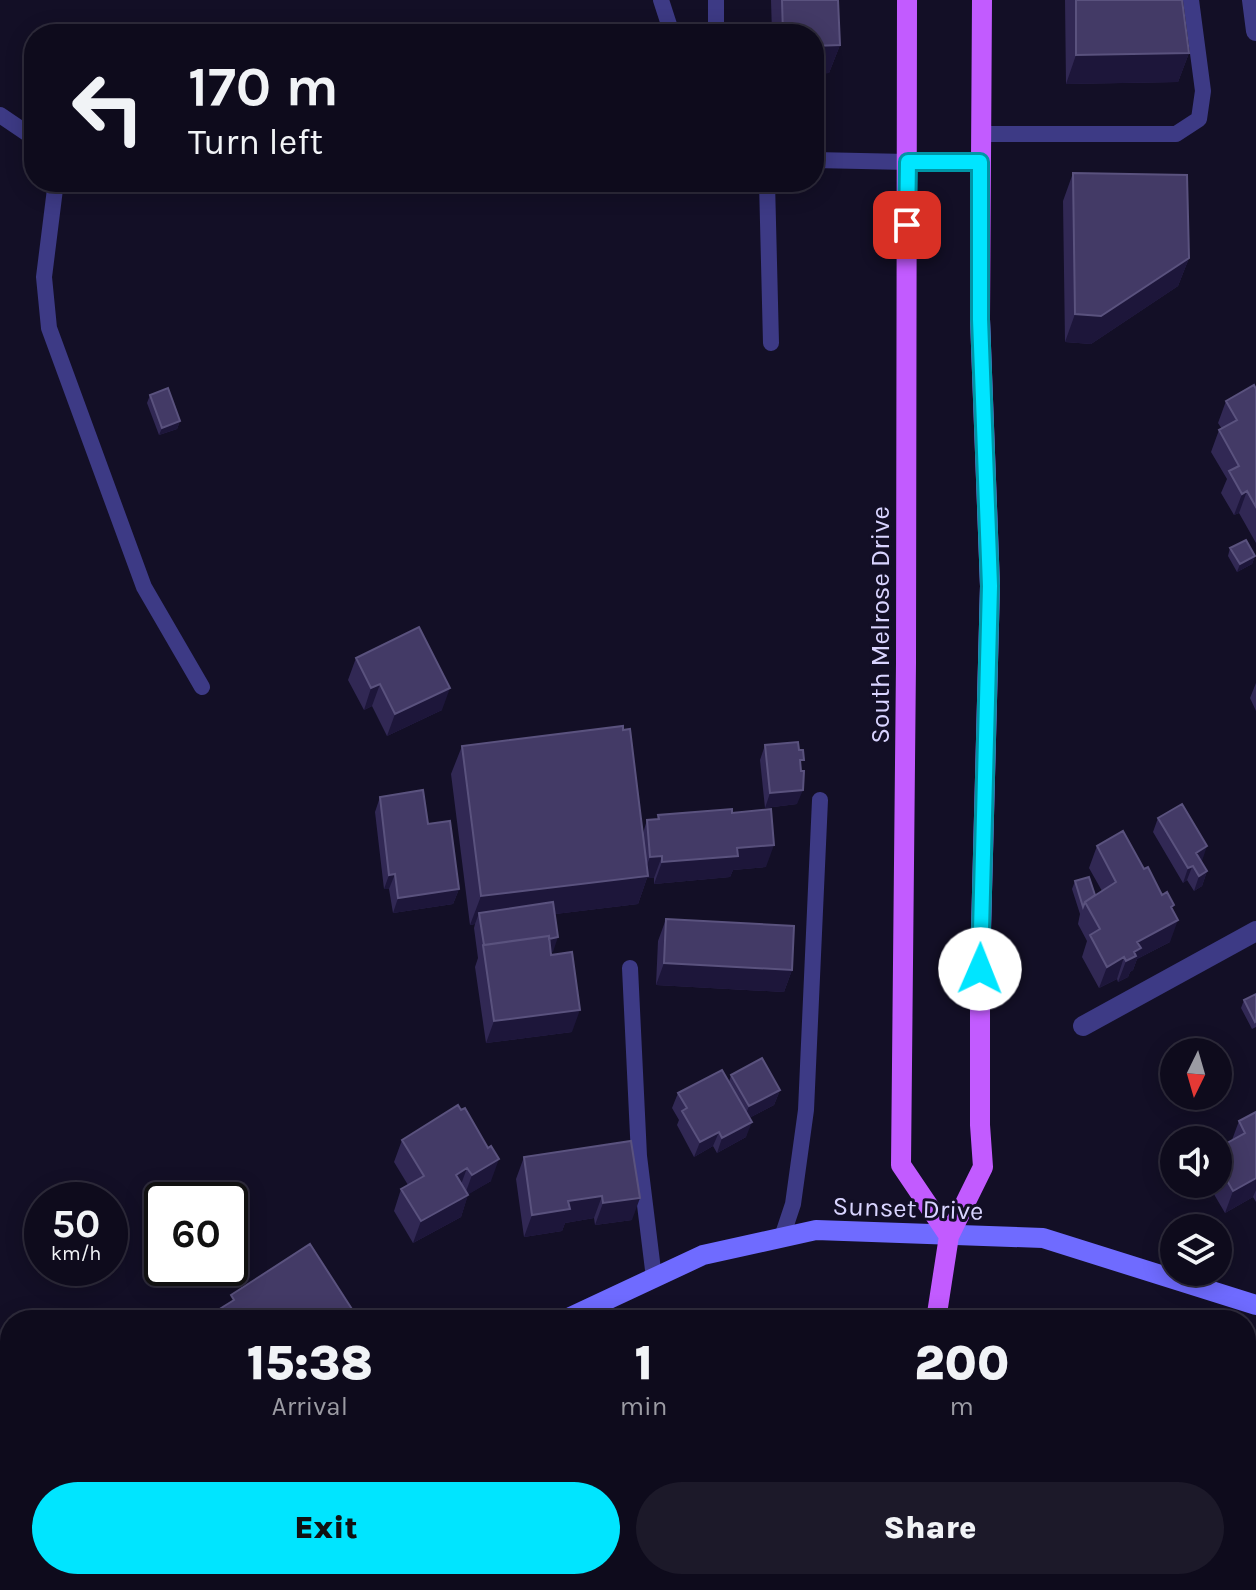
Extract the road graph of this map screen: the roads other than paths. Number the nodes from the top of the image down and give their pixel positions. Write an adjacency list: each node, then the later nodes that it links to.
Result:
1 (661, 0): 7 (lane)
2 (716, 0): 8 (lane)
3 (907, 0): 14 (main road, South Melrose Drive)
4 (982, 0): 12 (main road)
5 (1191, 0): 12 (lane)
6 (1252, 0): 9 (street)
7 (669, 24)
8 (716, 24)
9 (1256, 31)
10 (0, 115): 11 (lane)
11 (24, 131)
12 (980, 134): 15 (main road)
13 (824, 160): 14 (lane)
14 (908, 162): 15 (main road); 24 (main road, South Melrose Drive)
15 (980, 162): 24 (main road)
16 (55, 192): 19 (lane)
17 (767, 192): 18 (lane)
18 (771, 343)
19 (202, 687)
20 (820, 800): 25 (lane)
21 (1256, 931): 23 (street)
22 (630, 968): 26 (lane)
23 (1083, 1026)
24 (949, 1236): 25 (main road, Sunset Drive); 27 (main road, Sunset Drive); 29 (main road)
25 (782, 1237): 26 (main road, Sunset Drive)
26 (654, 1278): 28 (main road, Sunset Drive)
27 (1256, 1305)
28 (585, 1310)
29 (938, 1310)

